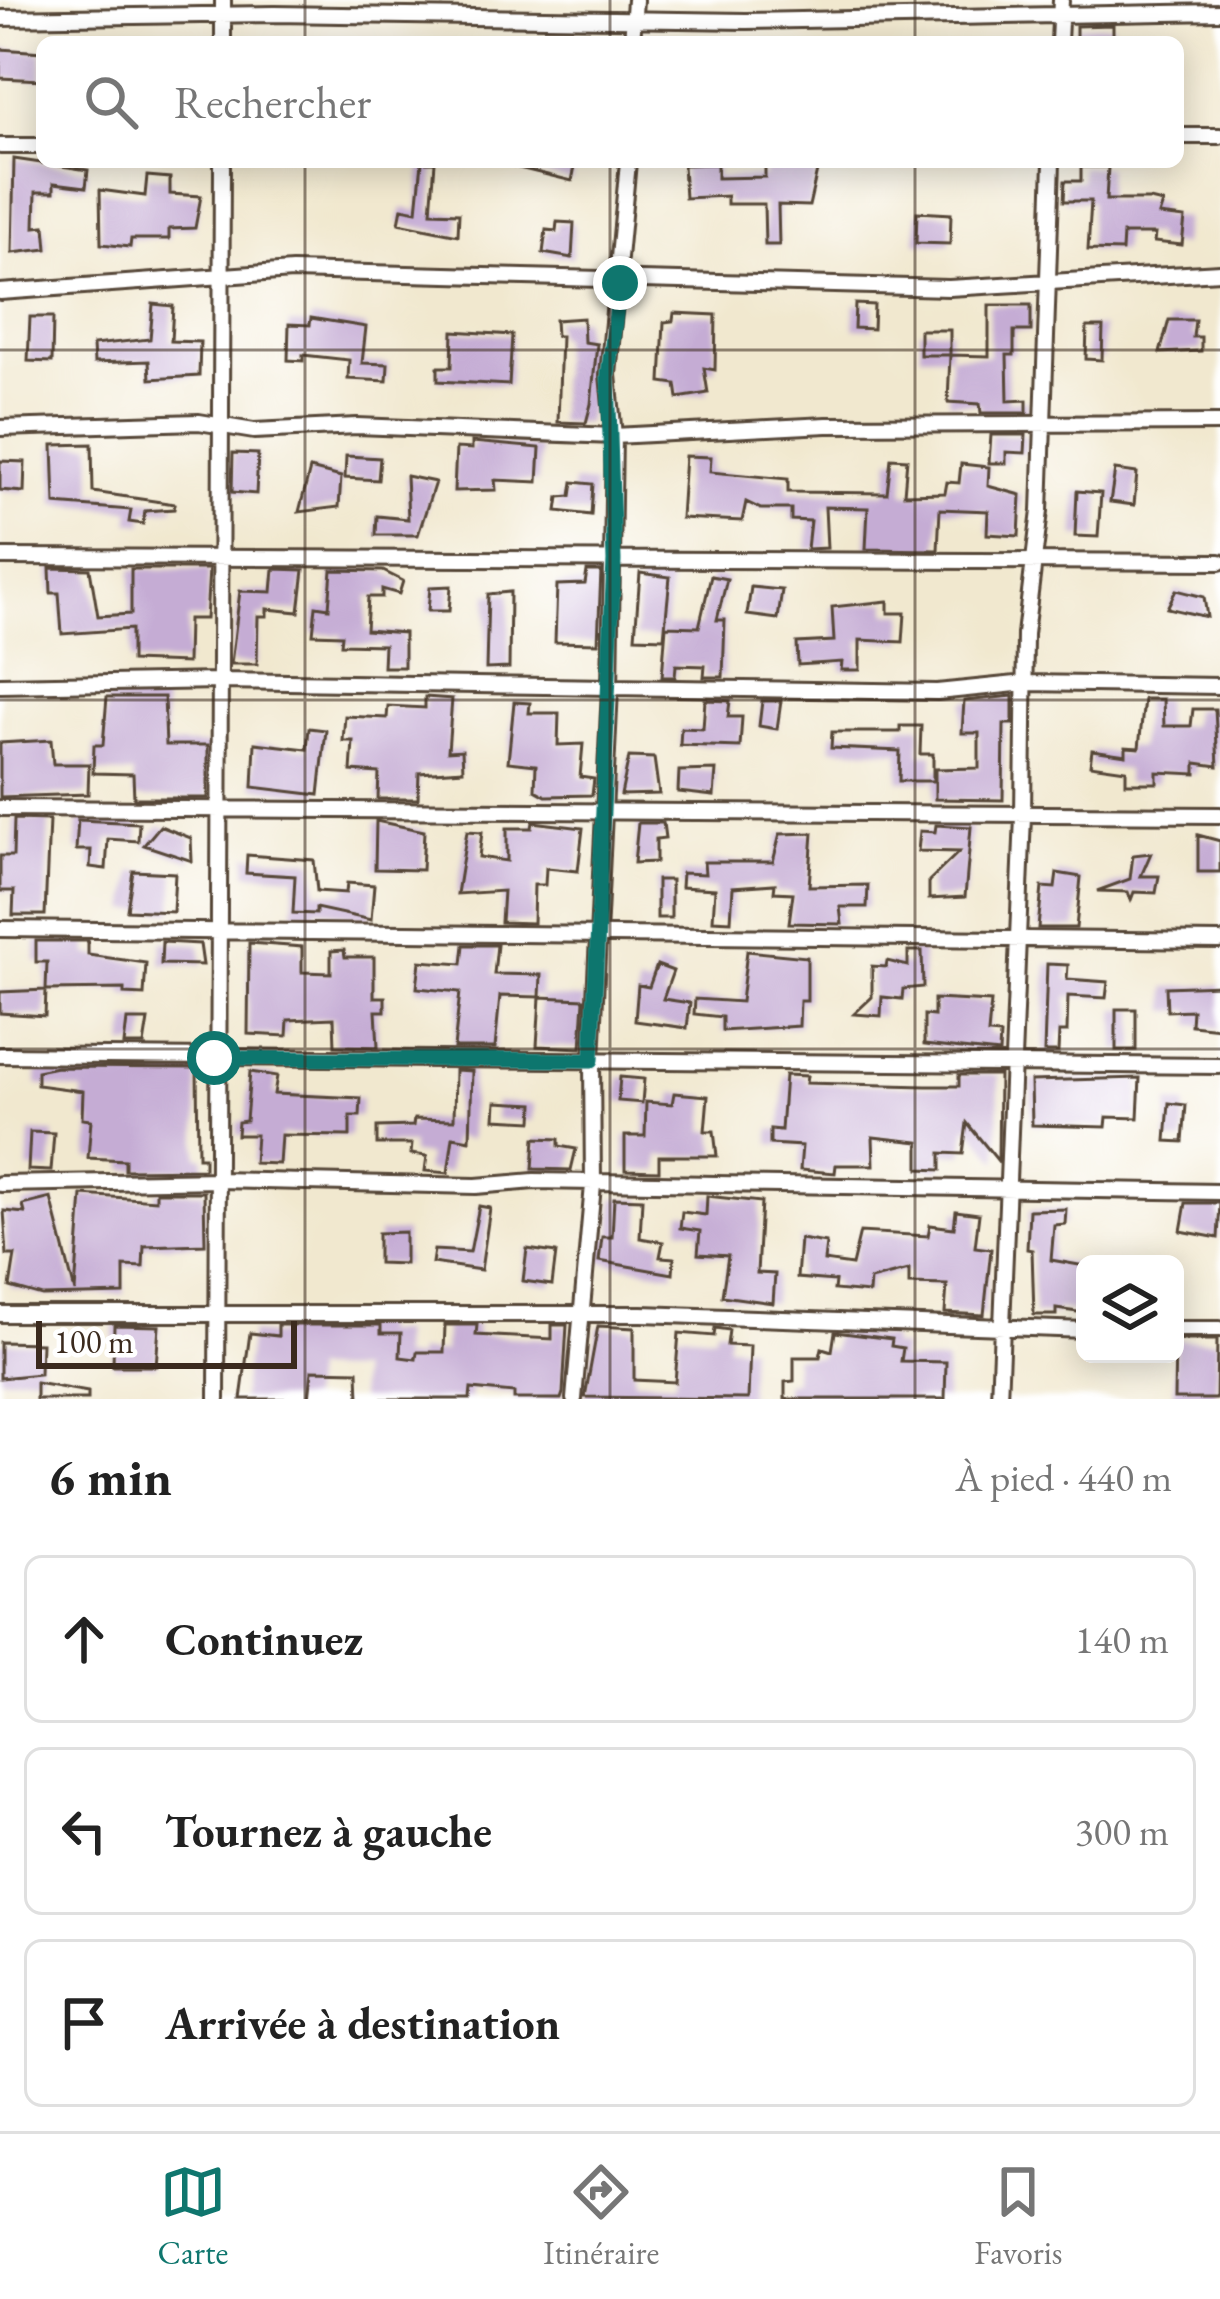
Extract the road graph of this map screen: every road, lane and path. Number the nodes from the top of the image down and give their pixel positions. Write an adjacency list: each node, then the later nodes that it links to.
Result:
1 (634, 0): 7 (street)
2 (1061, 0): 5 (street)
3 (222, 8): 6 (street); 7 (street)
4 (1220, 12): 5 (street)
5 (1061, 17): 7 (street); 9 (street)
6 (0, 18)
7 (634, 20): 8 (street)
8 (633, 36)
9 (1059, 36)
10 (1184, 136): 11 (street)
11 (1220, 136)
12 (0, 146): 13 (street)
13 (36, 146)
14 (222, 168): 18 (street)
15 (628, 168): 20 (street)
16 (1052, 168): 19 (street)
17 (1220, 272): 19 (street)
18 (221, 274): 20 (street); 21 (street); 24 (street)
19 (1047, 280): 20 (street); 22 (street)
20 (620, 283): 26 (street)
21 (0, 292)
22 (1039, 423): 23 (street); 26 (street); 30 (street)
23 (1220, 423)
24 (218, 426): 25 (street); 26 (street); 27 (street)
25 (0, 428)
26 (614, 436): 29 (street)
27 (220, 556): 28 (street); 29 (street); 32 (street)
28 (0, 557)
29 (614, 561): 30 (street); 36 (street)
30 (1031, 562): 31 (street); 33 (street)
31 (1220, 562)
32 (220, 682): 34 (street); 36 (street); 38 (street)
33 (1026, 683): 35 (street); 36 (street); 41 (street)
34 (0, 685)
35 (1220, 686)
36 (610, 689): 39 (street)
37 (0, 808): 38 (street)
38 (217, 808): 39 (street); 43 (street)
39 (603, 810): 41 (street); 44 (street)
40 (1220, 815): 41 (street)
41 (1024, 817): 45 (street)
42 (0, 929): 43 (street)
43 (218, 935): 44 (street); 48 (street)
44 (598, 937): 45 (street); 49 (street)
45 (1019, 939): 46 (street); 50 (street)
46 (1220, 941)
47 (0, 1055): 48 (street)
48 (214, 1058): 49 (street); 52 (street)
49 (592, 1060): 50 (street); 54 (street)
50 (1012, 1065): 51 (street); 55 (street)
51 (1220, 1066)
52 (220, 1180): 53 (street); 54 (street); 57 (street)
53 (0, 1184)
54 (593, 1185): 55 (street); 59 (street)
55 (1006, 1192): 56 (street); 62 (street)
56 (1220, 1192)
57 (218, 1311): 58 (street); 59 (street); 64 (street)
58 (0, 1314)
59 (580, 1314): 62 (street); 65 (street)
60 (1184, 1329): 61 (street)
61 (1220, 1329)
62 (1000, 1330): 63 (street); 66 (street)
63 (1076, 1330)
64 (217, 1399)
65 (574, 1399)
66 (999, 1399)

